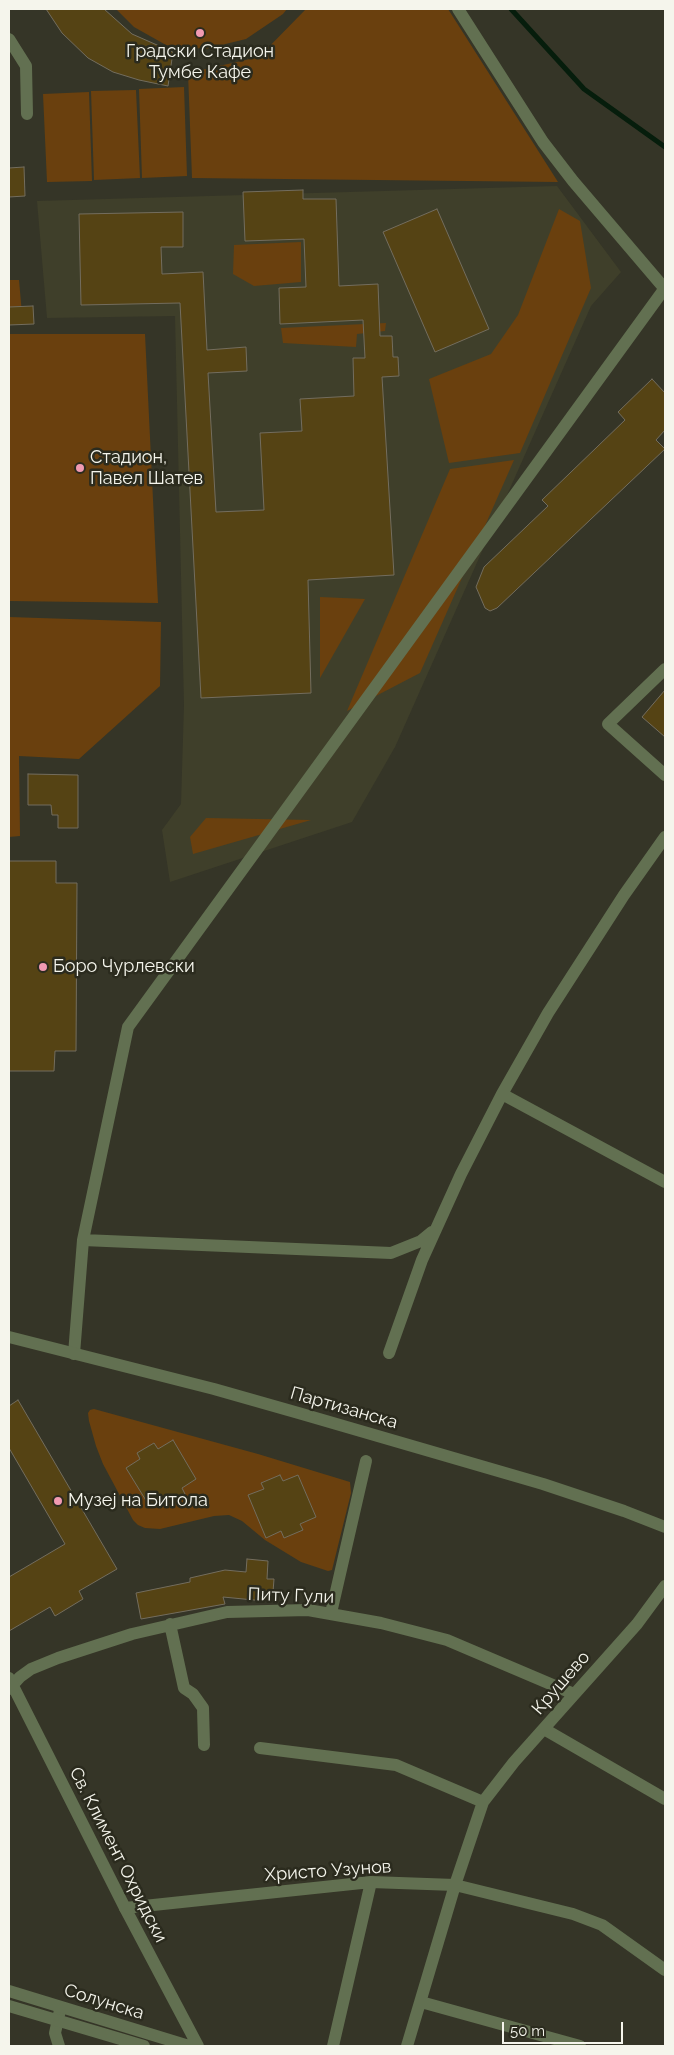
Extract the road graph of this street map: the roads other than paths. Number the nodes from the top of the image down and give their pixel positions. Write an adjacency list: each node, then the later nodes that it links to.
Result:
1 (458, 9): 4 (street)
2 (9, 39): 3 (street)
3 (27, 114)
4 (665, 289): 11 (street)
5 (665, 669): 6 (street)
6 (665, 775)
7 (665, 837): 8 (street)
8 (502, 1094): 9 (street); 10 (street)
9 (665, 1182)
10 (436, 1229): 11 (street); 13 (street)
11 (83, 1240): 14 (street)
12 (9, 1337): 14 (street, Партизанска)
13 (389, 1353)
14 (74, 1354): 16 (street, Партизанска)
15 (366, 1461): 18 (street)
16 (665, 1527)
17 (665, 1586): 21 (street, Крушево)
18 (332, 1613): 19 (street, Питу Гули); 21 (street, Питу Гули)
19 (170, 1624): 20 (street, Питу Гули); 23 (street)
20 (10, 1684): 29 (street, Св. Климент Охридски)
21 (574, 1694): 22 (street, Крушево)
22 (544, 1730): 25 (street); 26 (street, Крушево)
23 (204, 1745)
24 (260, 1748): 26 (street)
25 (665, 1799)
26 (483, 1802): 28 (street, Крушево)
27 (372, 1882): 28 (street, Христо Узунов); 29 (street, Христо Узунов); 40 (street)
28 (454, 1885): 30 (street, Христо Узунов); 32 (street, Крушево)
29 (125, 1908): 39 (street, Св. Климент Охридски)
30 (665, 1970)
31 (9, 1991): 34 (street, Солунска)
32 (421, 2002): 41 (street, Крушево); 42 (street)
33 (9, 2006): 35 (street)
34 (61, 2006): 35 (street); 38 (street, Солунска)
35 (57, 2021): 36 (street); 37 (street)
36 (59, 2046)
37 (144, 2046)
38 (189, 2046)
39 (198, 2046)
40 (333, 2046)
41 (407, 2046)
42 (580, 2046)

